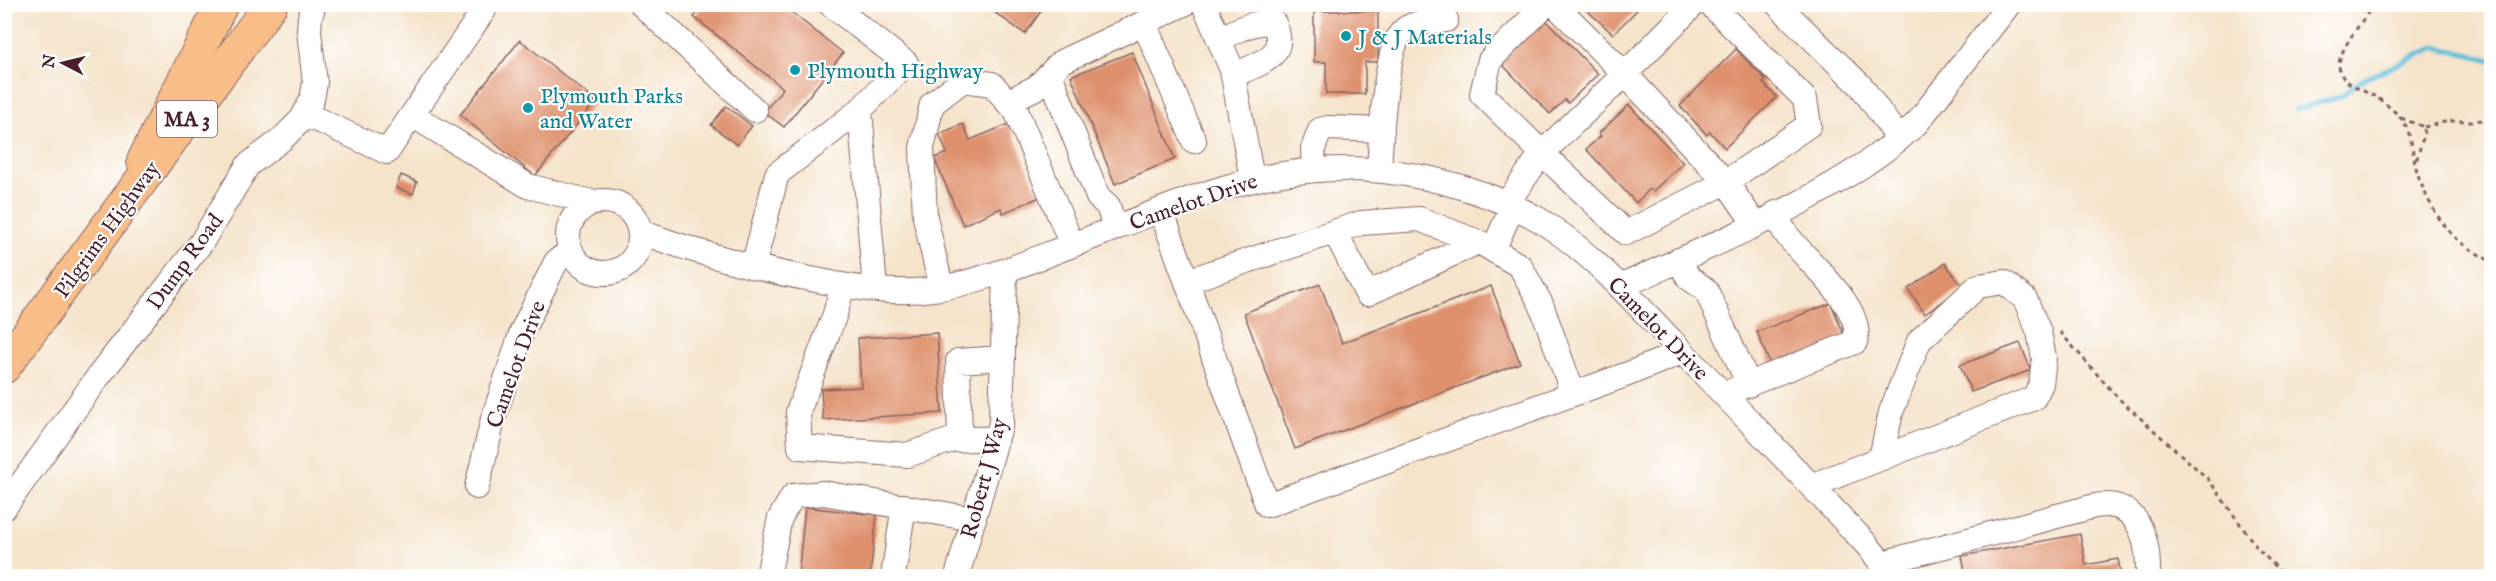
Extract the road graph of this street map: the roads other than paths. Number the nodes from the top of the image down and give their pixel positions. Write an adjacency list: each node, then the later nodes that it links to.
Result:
1 (222, 4): 42 (main road)
2 (271, 4): 42 (highway, Pilgrims Highway / MA 3)
3 (314, 4): 24 (street, Dump Road)
4 (641, 4): 22 (street)
5 (830, 4): 23 (street)
6 (1184, 4): 16 (street)
7 (1204, 4): 17 (street)
8 (1546, 4): 29 (street)
9 (1554, 4): 19 (street)
10 (1694, 4): 19 (street)
11 (1710, 4): 33 (street)
12 (1777, 4): 27 (street)
13 (2009, 4): 27 (street)
14 (484, 10): 25 (street)
15 (1446, 20): 26 (street)
16 (1144, 23): 18 (street); 28 (street)
17 (1219, 39): 20 (street); 20 (street)
18 (1050, 74): 21 (street); 39 (street)
19 (1625, 75): 29 (street); 33 (street)
20 (1233, 76): 32 (street)
21 (1007, 102): 43 (street); 52 (street)
22 (755, 110)
23 (860, 110): 48 (street); 54 (street)
24 (305, 114): 25 (street); 68 (street, Dump Road)
25 (412, 115): 34 (street)
26 (1382, 130): 30 (street); 31 (street)
27 (1899, 139): 37 (street)
28 (1194, 141)
29 (1542, 153): 33 (street); 35 (street)
30 (1314, 169): 31 (street, Camelot Drive); 32 (street, Camelot Drive)
31 (1379, 170): 35 (street, Camelot Drive)
32 (1252, 179): 36 (street, Camelot Drive)
33 (1726, 182): 38 (street)
34 (595, 202): 40 (street); 46 (street)
35 (1510, 204): 44 (street); 53 (street, Camelot Drive)
36 (1161, 210): 39 (street, Camelot Drive); 50 (street)
37 (1776, 213): 38 (street); 59 (street)
38 (1755, 224): 45 (street)
39 (1115, 228): 43 (street, Camelot Drive)
40 (640, 232): 46 (street); 48 (street, Camelot Drive)
41 (1335, 232): 44 (street); 44 (street); 50 (street)
42 (103, 233): 58 (highway, Pilgrims Highway / MA 3)
43 (1072, 244): 49 (street, Camelot Drive)
44 (1486, 246): 60 (street)
45 (1702, 249): 47 (street); 55 (street)
46 (570, 250): 66 (street, Camelot Drive)
47 (1678, 260): 53 (street); 55 (street)
48 (753, 267): 51 (street, Camelot Drive)
49 (1005, 271): 52 (street, Camelot Drive); 57 (street, Robert J Way)
50 (1186, 281): 60 (street)
51 (843, 285): 54 (street, Camelot Drive); 63 (street)
52 (940, 287): 54 (street, Camelot Drive)
53 (1620, 287): 56 (street, Camelot Drive)
54 (875, 289)
55 (1706, 290): 59 (street)
56 (1682, 352): 60 (street); 61 (street, Camelot Drive)
57 (1003, 357): 62 (street, Robert J Way); 63 (street)
58 (4, 367)
59 (1749, 385): 61 (street)
60 (1573, 394)
61 (1724, 394): 65 (street, Camelot Drive)
62 (997, 438): 63 (street); 69 (street, Robert J Way)
63 (960, 440)
64 (1881, 458): 64 (street); 65 (street)
65 (1811, 486): 70 (street, Camelot Drive)
66 (477, 487)
67 (904, 506): 69 (street); 71 (street); 72 (street)
68 (4, 508)
69 (974, 519): 73 (street, Robert J Way)
70 (1887, 570): 74 (street)
71 (768, 576)
72 (893, 576)
73 (957, 576)
74 (2148, 576)

